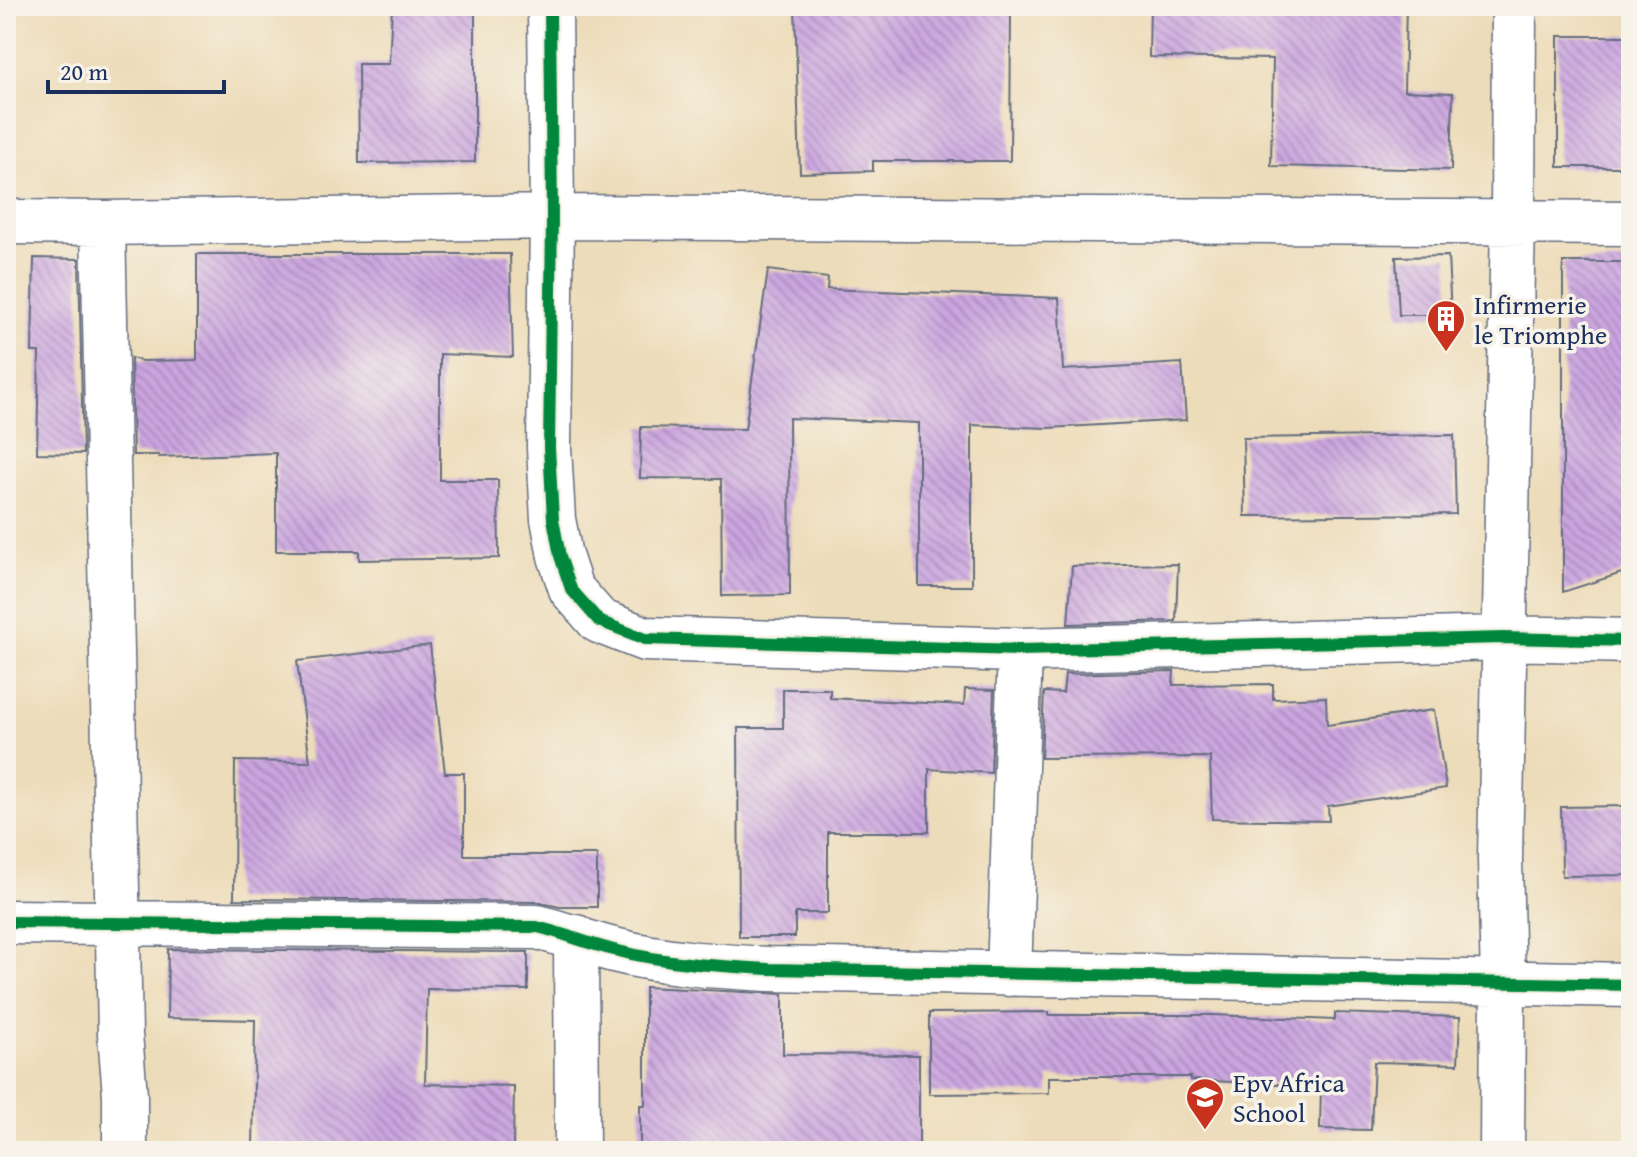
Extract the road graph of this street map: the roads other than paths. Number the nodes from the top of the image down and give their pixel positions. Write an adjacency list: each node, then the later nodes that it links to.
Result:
1 (550, 6): 3 (street)
2 (1514, 6): 4 (street)
3 (552, 217): 4 (street); 6 (street); 10 (street)
4 (1513, 221): 7 (street); 8 (street)
5 (6, 222): 6 (street)
6 (103, 223): 12 (street)
7 (1631, 223)
8 (1503, 638): 9 (street); 10 (street); 15 (street)
9 (1631, 641)
10 (1020, 650): 14 (street)
11 (6, 922): 12 (street)
12 (118, 922): 13 (street); 17 (street)
13 (576, 937): 14 (street); 18 (street)
14 (1009, 974): 15 (street)
15 (1503, 984): 16 (street); 19 (street)
16 (1631, 985)
17 (125, 1151)
18 (577, 1151)
19 (1502, 1151)

